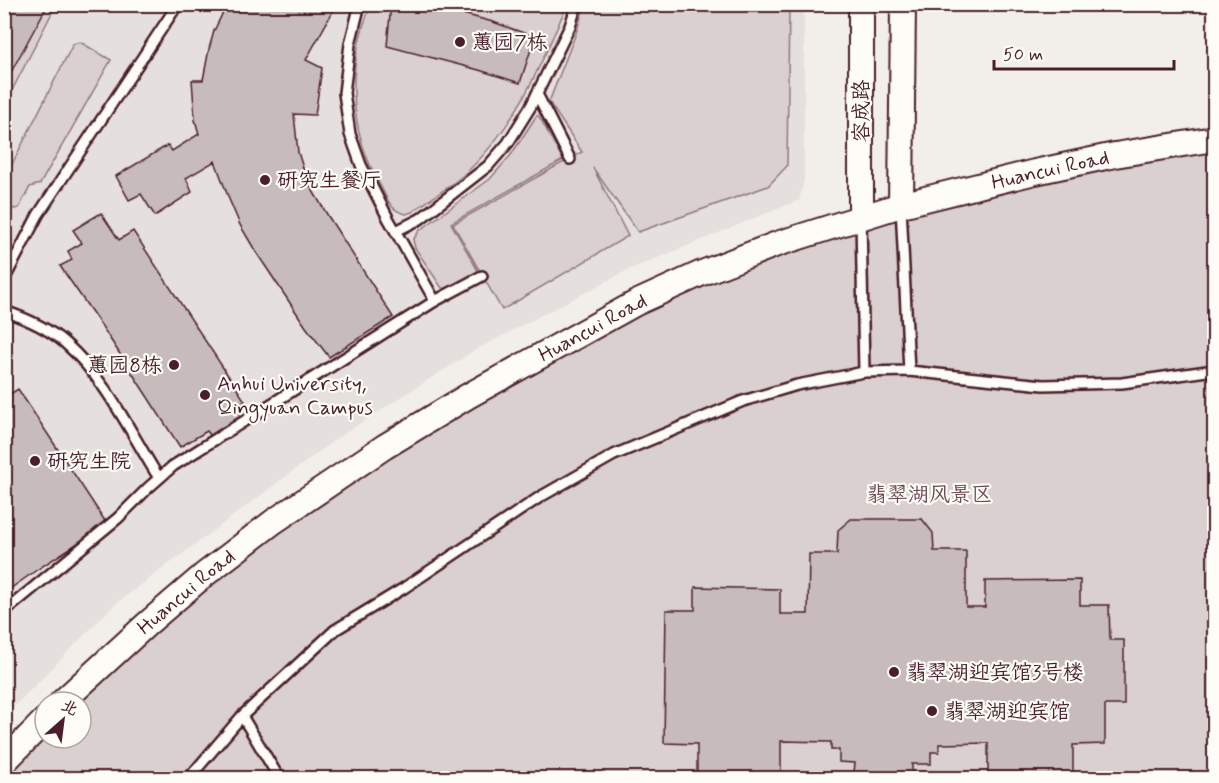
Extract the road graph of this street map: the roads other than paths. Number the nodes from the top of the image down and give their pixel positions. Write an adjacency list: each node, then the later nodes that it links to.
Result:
1 (178, 4): 13 (lane)
2 (360, 4): 11 (lane)
3 (577, 4): 6 (lane)
4 (861, 4): 10 (street, 容成路)
5 (903, 4): 9 (street, 容成路)
6 (537, 94): 8 (lane); 11 (lane)
7 (1215, 139): 9 (street, Huancui Road)
8 (570, 159)
9 (901, 205): 10 (street, Huancui Road); 17 (lane)
10 (861, 218): 18 (lane); 21 (street, Huancui Road)
11 (396, 231): 14 (lane)
12 (482, 276): 14 (lane)
13 (4, 280)
14 (435, 301): 19 (lane)
15 (4, 310): 19 (lane)
16 (1215, 369): 17 (lane)
17 (909, 371): 18 (lane)
18 (864, 372): 22 (lane)
19 (159, 478): 20 (lane)
20 (4, 612)
21 (75, 690)
22 (242, 716): 25 (lane); 26 (lane)
23 (33, 732): 24 (street)
24 (4, 762)
25 (189, 778)
26 (279, 778)

